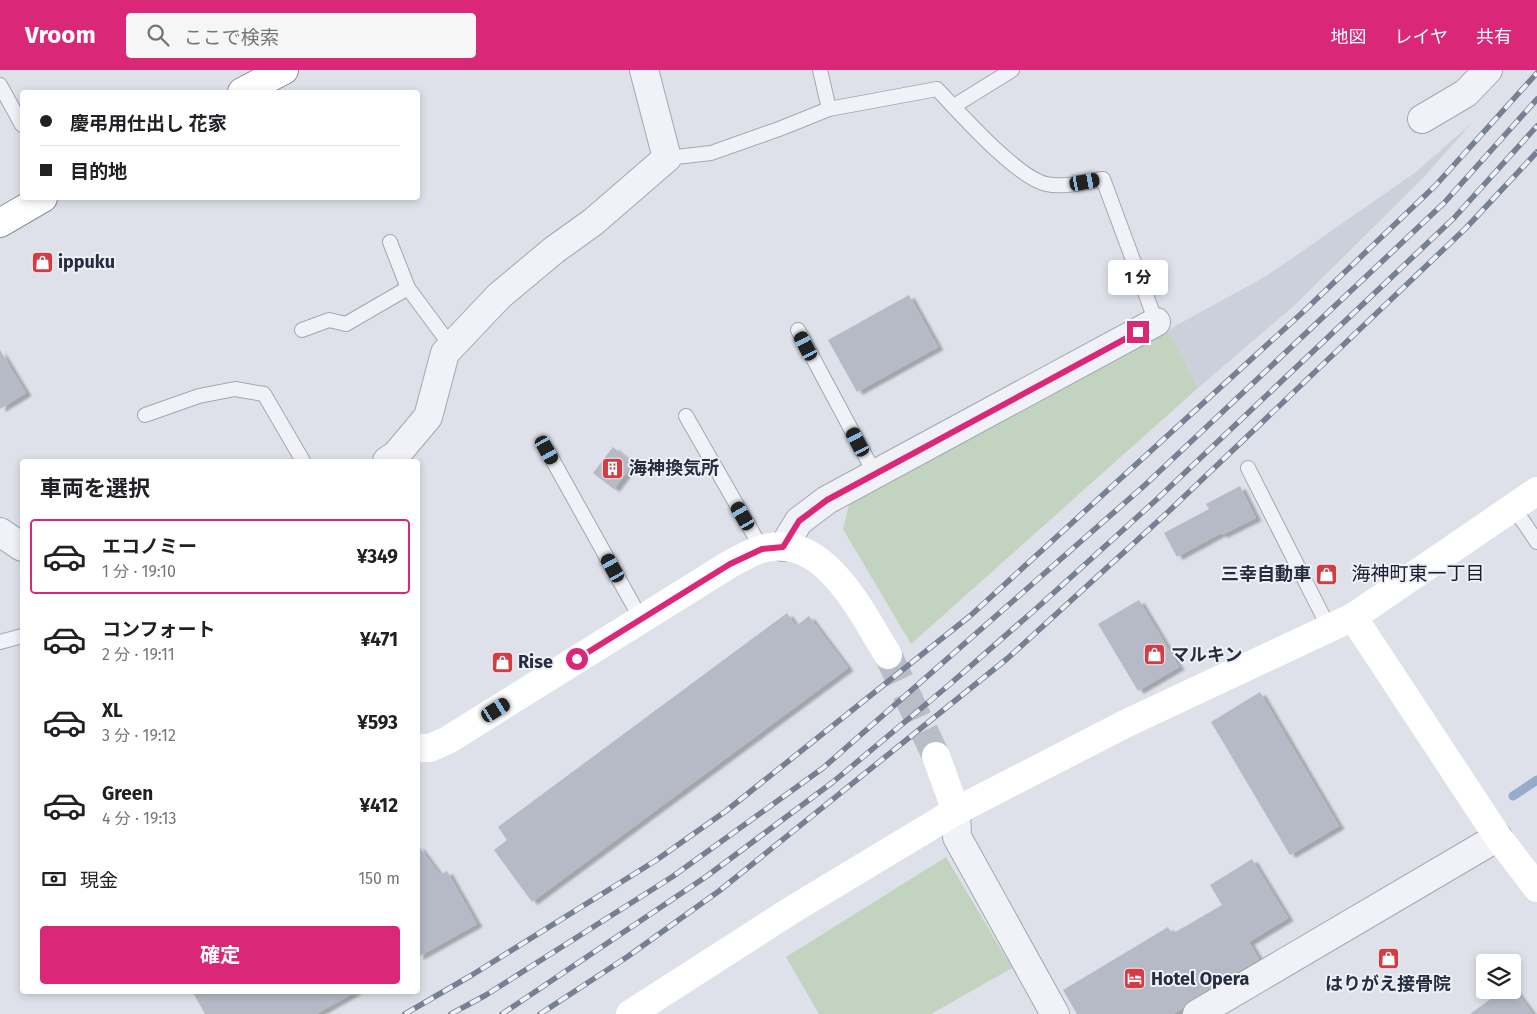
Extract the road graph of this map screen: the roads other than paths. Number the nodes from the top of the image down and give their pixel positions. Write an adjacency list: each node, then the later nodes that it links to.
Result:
1 (284, 70): 7 (main road)
2 (644, 70): 12 (street)
3 (820, 70): 9 (lane)
4 (1012, 70): 8 (lane)
5 (1488, 70): 10 (street)
6 (0, 85): 11 (lane)
7 (246, 90)
8 (954, 106): 9 (lane); 17 (lane)
9 (830, 109): 12 (lane)
10 (1422, 119)
11 (20, 121)
12 (668, 158): 20 (street)
13 (40, 200): 14 (main road)
14 (0, 223)
15 (390, 242): 16 (lane)
16 (408, 288): 18 (lane); 20 (lane)
17 (1156, 322): 27 (street)
18 (302, 330)
19 (798, 330): 27 (lane)
20 (451, 346): 25 (street)
21 (146, 415): 24 (lane)
22 (686, 416): 33 (lane)
23 (547, 450): 34 (lane)
24 (302, 459)
25 (390, 459)
26 (1248, 468): 35 (lane)
27 (876, 474): 33 (street)
28 (1537, 491): 29 (main road)
29 (1514, 508): 31 (lane); 35 (main road)
30 (0, 532): 32 (street)
31 (1537, 542)
32 (20, 546)
33 (773, 548): 34 (main road); 38 (main road)
34 (641, 619): 39 (main road)
35 (1341, 623): 41 (main road); 42 (main road)
36 (20, 637): 37 (lane)
37 (0, 642)
38 (888, 654)
39 (420, 748)
40 (936, 756): 41 (main road)
41 (956, 811): 44 (main road); 45 (street)
42 (1498, 837): 43 (main road); 46 (street)
43 (1537, 888)
44 (630, 1014)
45 (1055, 1014)
46 (1197, 1014)

